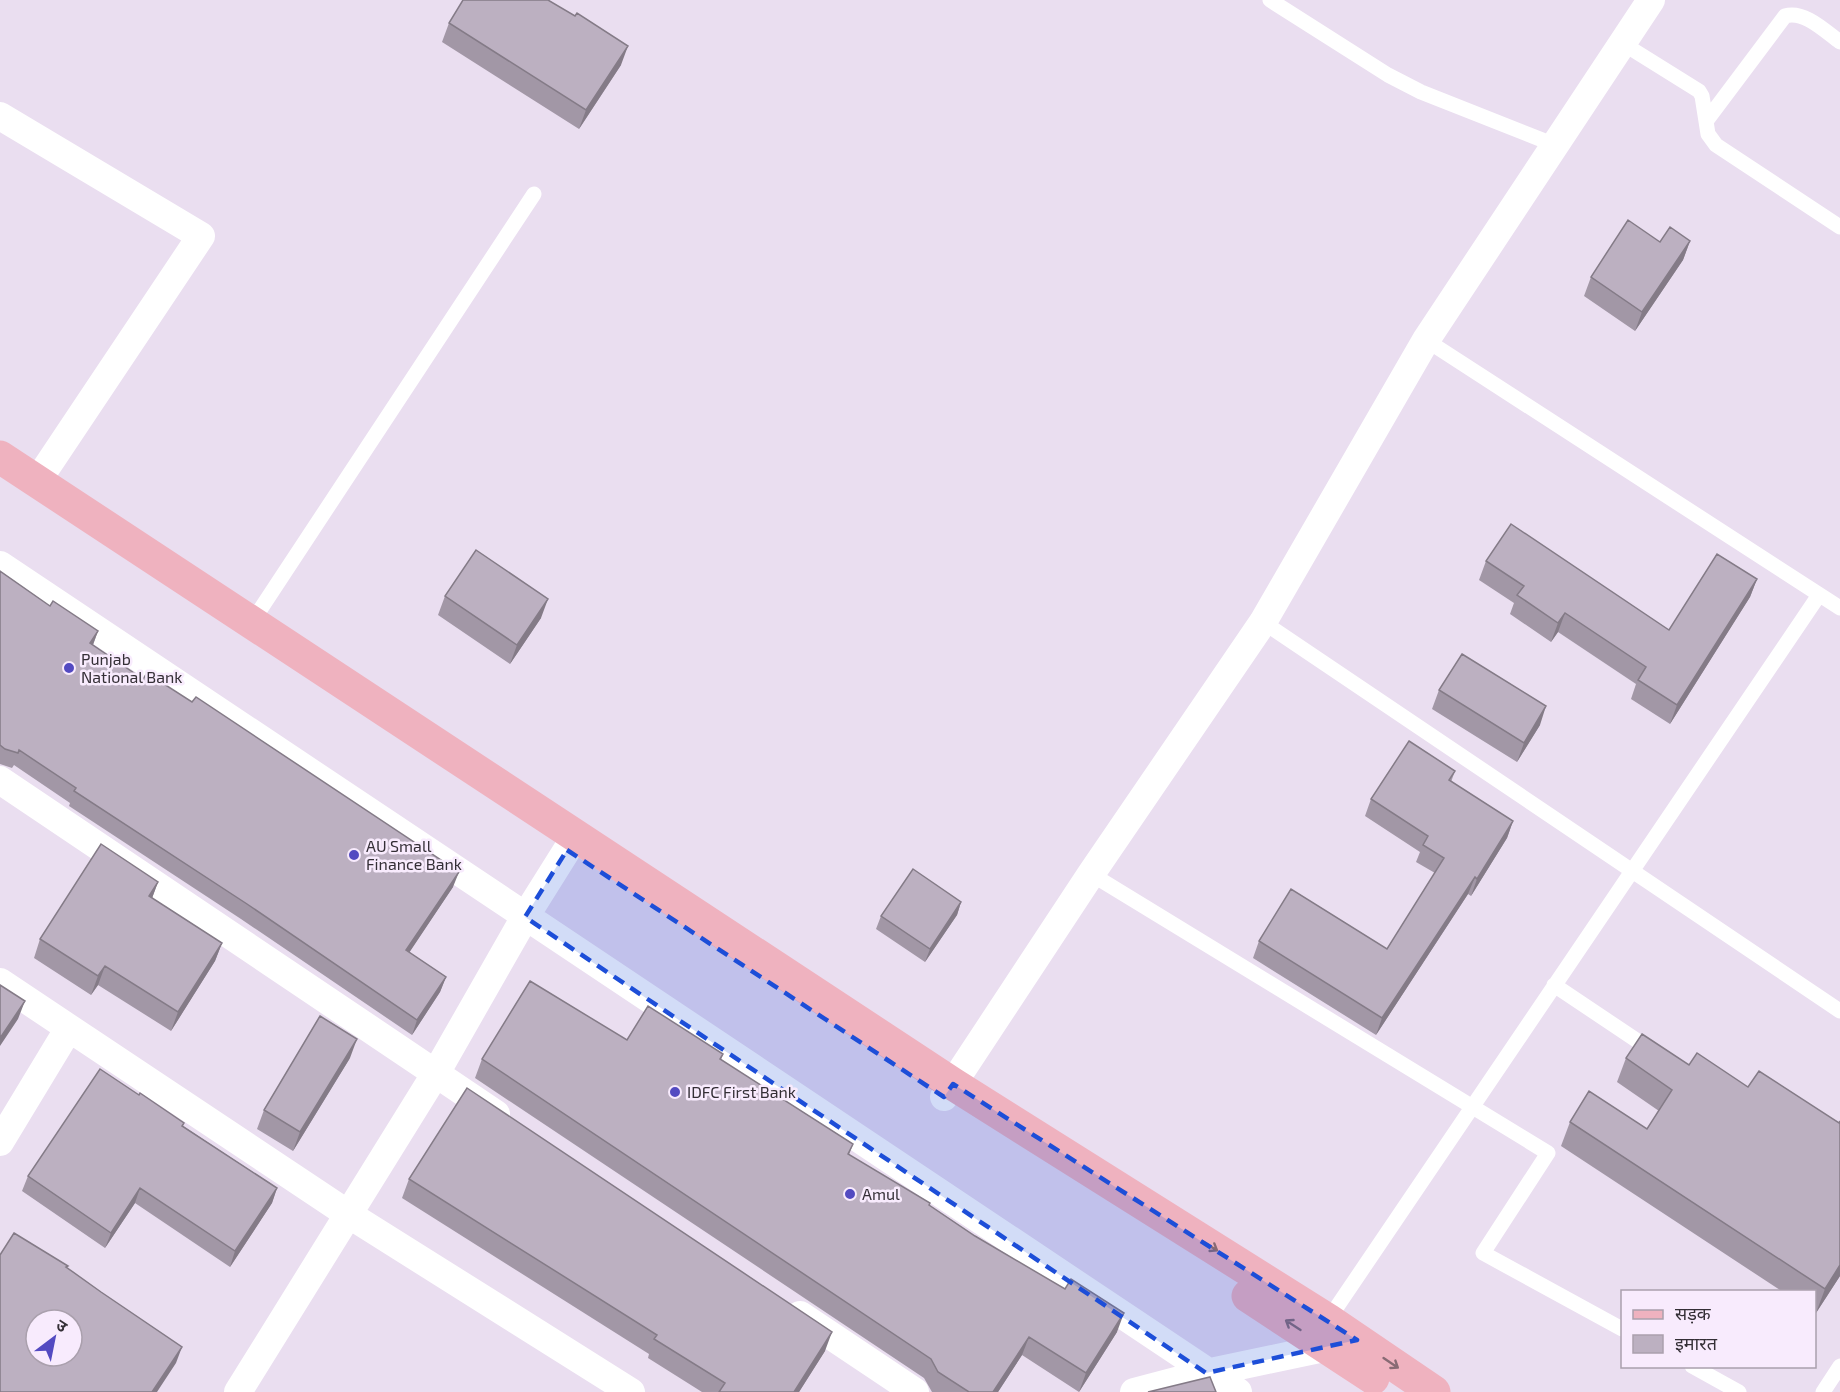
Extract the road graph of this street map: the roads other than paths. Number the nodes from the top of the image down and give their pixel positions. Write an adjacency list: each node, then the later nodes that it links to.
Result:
1 (1270, 0): 7 (lane)
2 (1651, 0): 4 (street)
3 (1840, 42): 6 (lane)
4 (1622, 43): 6 (lane); 7 (street)
5 (0, 116): 12 (street)
6 (1707, 120): 9 (lane)
7 (1555, 145): 10 (street)
8 (534, 194): 17 (lane)
9 (1840, 227)
10 (1426, 340): 15 (lane); 18 (street)
11 (0, 457): 12 (main road)
12 (38, 480): 17 (main road)
13 (0, 481): 20 (main road)
14 (0, 565): 23 (street)
15 (1819, 595): 16 (lane); 21 (lane)
16 (1840, 608)
17 (252, 622): 30 (main road)
18 (1263, 622): 21 (lane); 22 (street)
19 (0, 780): 29 (street)
20 (567, 850): 23 (street); 30 (main road)
21 (1632, 871): 25 (lane); 26 (lane)
22 (1091, 874): 30 (street); 31 (lane)
23 (525, 917): 29 (street); 40 (street)
24 (0, 982): 27 (street)
25 (1554, 985): 28 (lane); 31 (lane)
26 (1840, 1011)
27 (69, 1028): 33 (street); 34 (street)
28 (1660, 1056)
29 (436, 1073): 32 (street); 34 (street)
30 (949, 1090): 37 (main road)
31 (1472, 1107): 36 (lane); 37 (lane)
32 (516, 1126)
33 (0, 1142)
34 (348, 1214): 41 (street); 42 (street)
35 (775, 1299): 43 (street)
36 (1621, 1328)
37 (1338, 1336): 40 (street); 46 (main road); 47 (main road, one-way to 47)
38 (1840, 1366): 49 (lane)
39 (1696, 1368): 48 (lane)
40 (1206, 1373): 44 (street); 45 (street)
41 (238, 1392)
42 (631, 1392)
43 (915, 1392)
44 (1134, 1392)
45 (1238, 1392)
46 (1394, 1392)
47 (1434, 1392)
48 (1739, 1392)
49 (1823, 1392)

